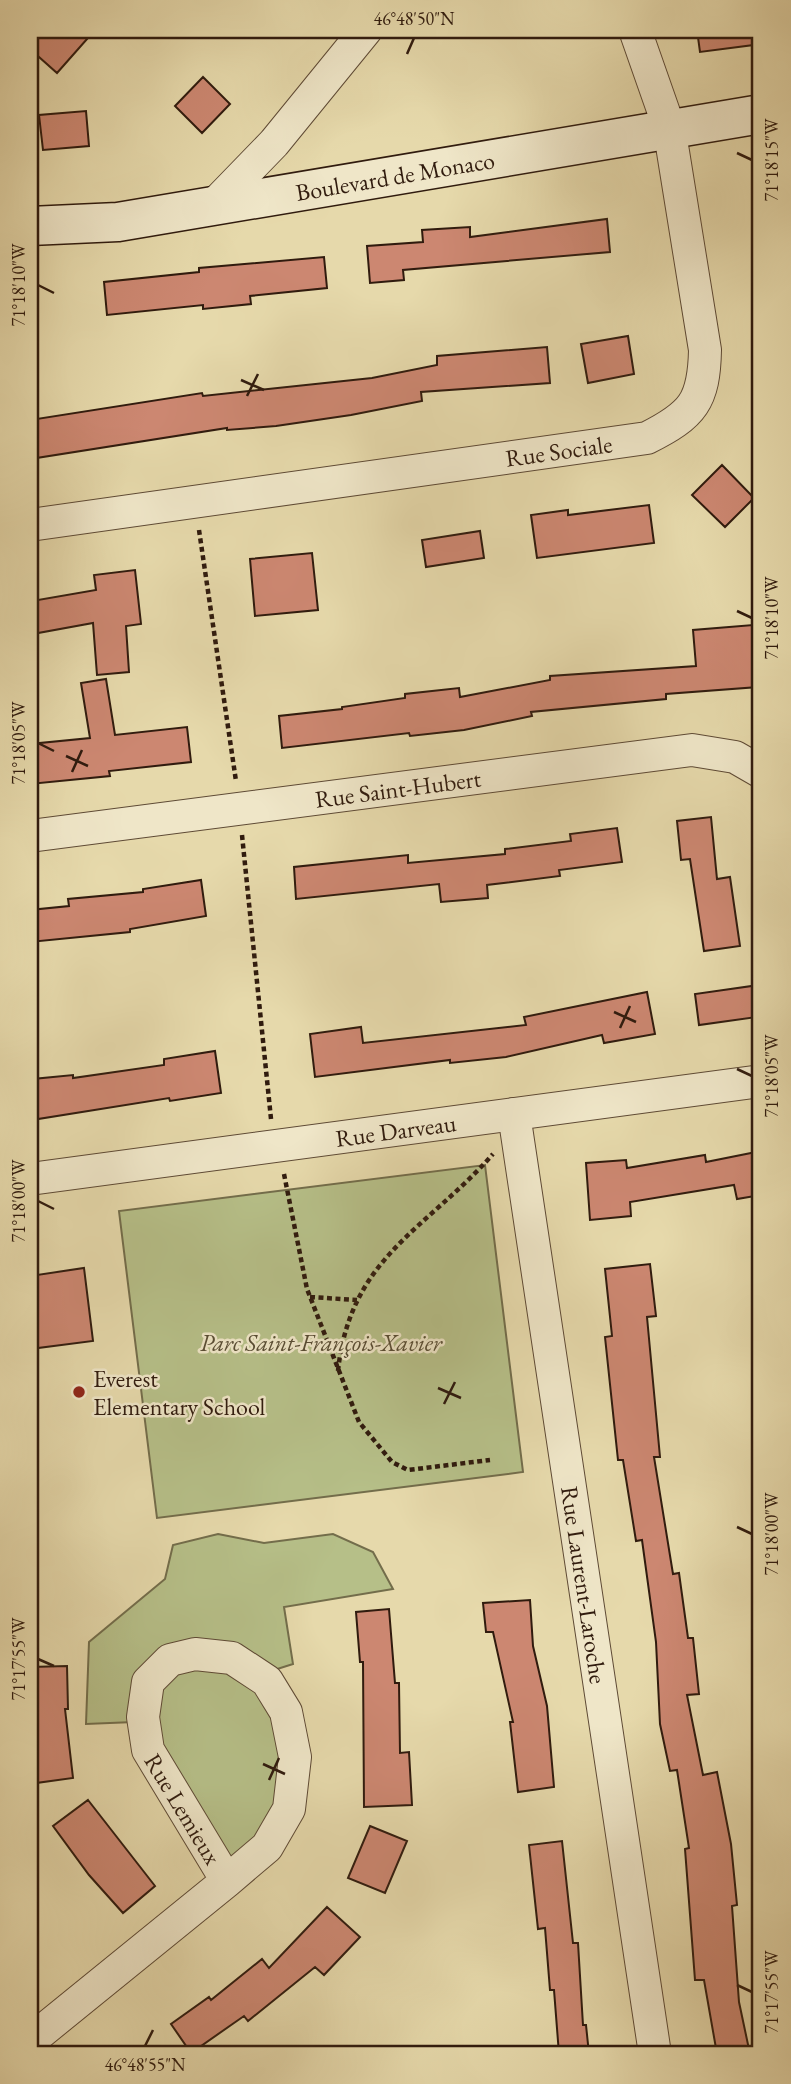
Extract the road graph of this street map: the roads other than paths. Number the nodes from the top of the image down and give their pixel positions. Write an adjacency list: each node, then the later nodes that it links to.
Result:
1 (366, 30): 5 (street)
2 (635, 30): 4 (street, Rue Sociale)
3 (761, 114): 4 (street, Boulevard de Monaco)
4 (669, 127): 5 (street, Boulevard de Monaco); 7 (street, Rue Sociale)
5 (212, 207): 6 (street, Boulevard de Monaco)
6 (30, 226)
7 (30, 525)
8 (761, 772): 9 (street, Rue Saint-Hubert)
9 (30, 835)
10 (761, 1081): 11 (street, Rue Darveau)
11 (515, 1121): 12 (street, Rue Darveau); 15 (street, Rue Laurent-Laroche)
12 (30, 1179)
13 (227, 1881): 13 (street, Rue Lemieux); 14 (street, Rue Lemieux)
14 (30, 2041)
15 (655, 2054)

